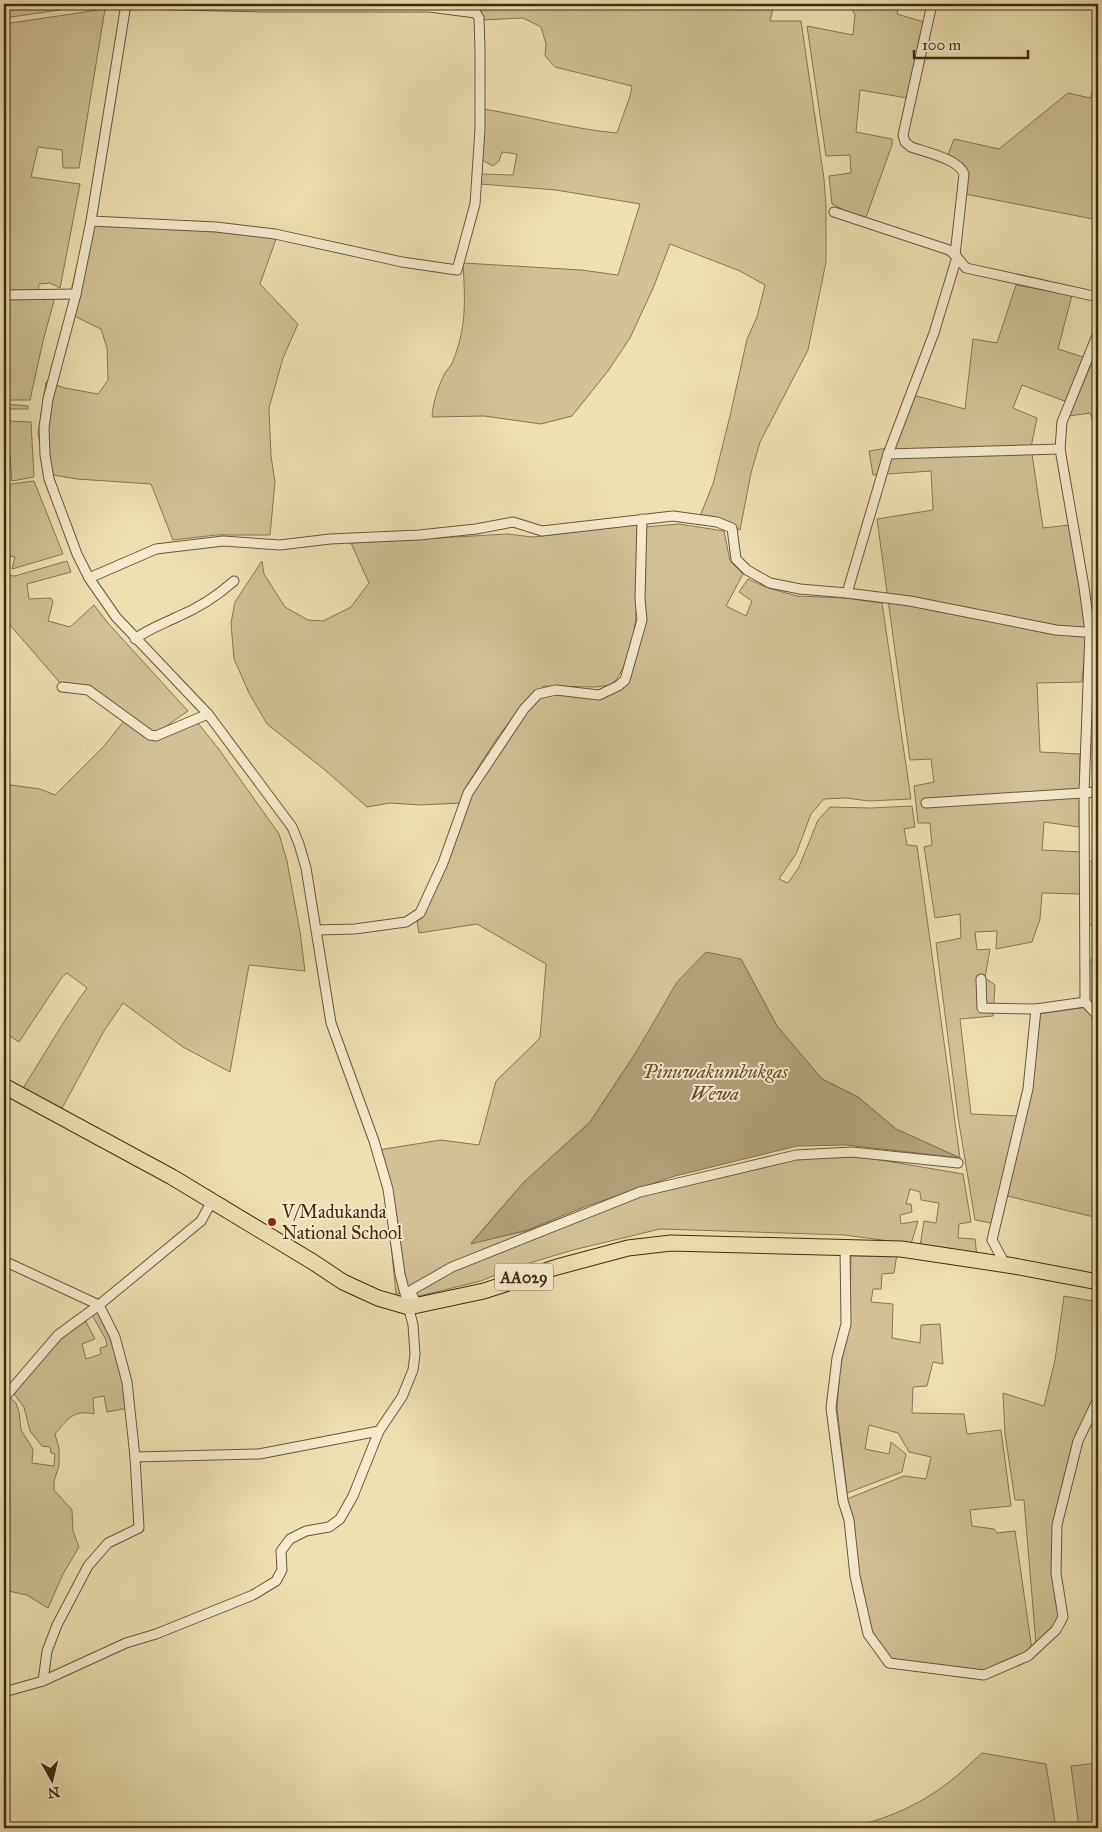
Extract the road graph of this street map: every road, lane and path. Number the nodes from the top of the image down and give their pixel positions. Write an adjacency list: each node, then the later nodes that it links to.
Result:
1 (126, 4): 6 (street)
2 (131, 4): 4 (street)
3 (932, 4): 7 (street)
4 (430, 5): 6 (street)
5 (834, 212): 7 (street)
6 (91, 221): 8 (street)
7 (956, 256): 10 (street); 13 (street)
8 (76, 294): 9 (street); 15 (street)
9 (4, 295)
10 (1098, 297)
11 (1098, 333): 12 (street)
12 (1060, 449): 13 (street); 18 (street)
13 (888, 454): 17 (street)
14 (642, 518): 15 (street); 17 (street); 25 (street)
15 (89, 578): 19 (street)
16 (234, 581): 19 (street)
17 (847, 593): 18 (street)
18 (1094, 633): 22 (street)
19 (135, 639): 21 (street)
20 (62, 687): 21 (street)
21 (208, 714): 25 (street)
22 (1084, 792): 23 (street); 24 (street); 27 (street)
23 (1098, 792)
24 (926, 803)
25 (317, 930): 38 (street)
26 (981, 978): 28 (street)
27 (1085, 1002): 28 (street); 29 (street)
28 (1036, 1009): 35 (street)
29 (1098, 1016)
30 (4, 1086): 32 (highway, AA029)
31 (958, 1163): 38 (street)
32 (212, 1201): 37 (street); 38 (highway, AA029)
33 (845, 1247): 35 (highway, AA029); 38 (highway, AA029); 40 (street)
34 (4, 1261): 37 (street)
35 (1005, 1264): 36 (highway, AA029)
36 (1098, 1282)
37 (99, 1305): 39 (street); 42 (street)
38 (413, 1307): 41 (street)
39 (4, 1398)
40 (1098, 1399)
41 (379, 1431): 42 (street); 43 (street)
42 (135, 1457): 43 (street)
43 (43, 1681): 44 (street)
44 (4, 1692)

